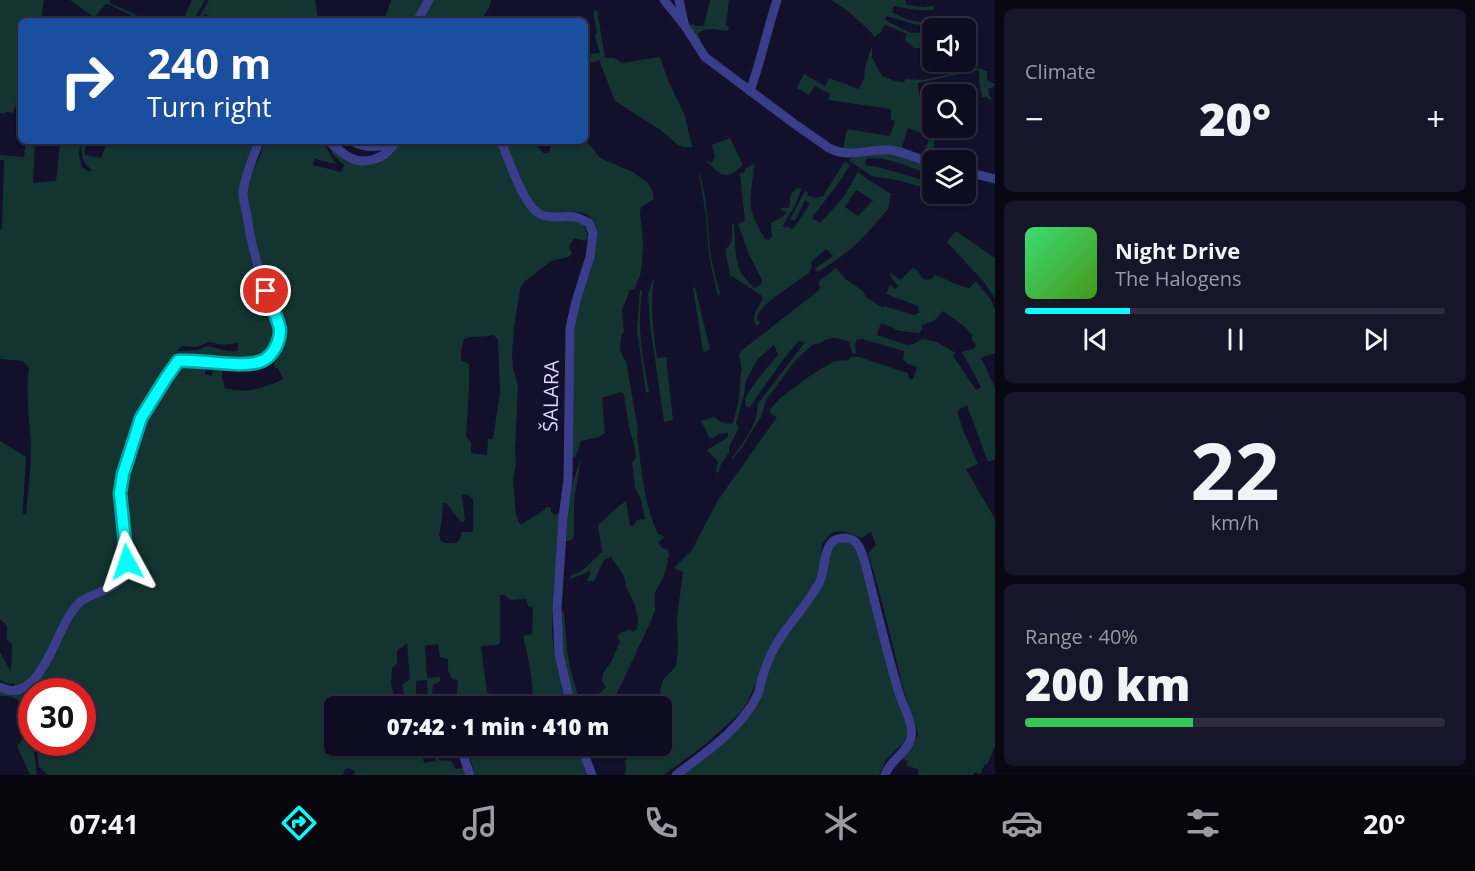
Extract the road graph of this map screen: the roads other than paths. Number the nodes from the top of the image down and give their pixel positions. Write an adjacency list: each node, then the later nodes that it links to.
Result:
1 (429, 0): 5 (street)
2 (664, 0): 6 (street)
3 (679, 0): 6 (street)
4 (777, 0): 7 (street)
5 (419, 18)
6 (685, 26): 7 (street)
7 (750, 92): 14 (street)
8 (259, 144): 17 (street)
9 (332, 144): 12 (street)
10 (358, 144): 11 (street)
11 (390, 144)
12 (394, 144)
13 (502, 144): 18 (street, ŠALARA)
14 (922, 160)
15 (976, 174): 16 (street)
16 (995, 179)
17 (0, 687)
18 (569, 696)
19 (464, 756): 21 (street)
20 (585, 756): 22 (street)
21 (470, 775)
22 (592, 775)
23 (676, 775): 24 (street)
24 (885, 775)

